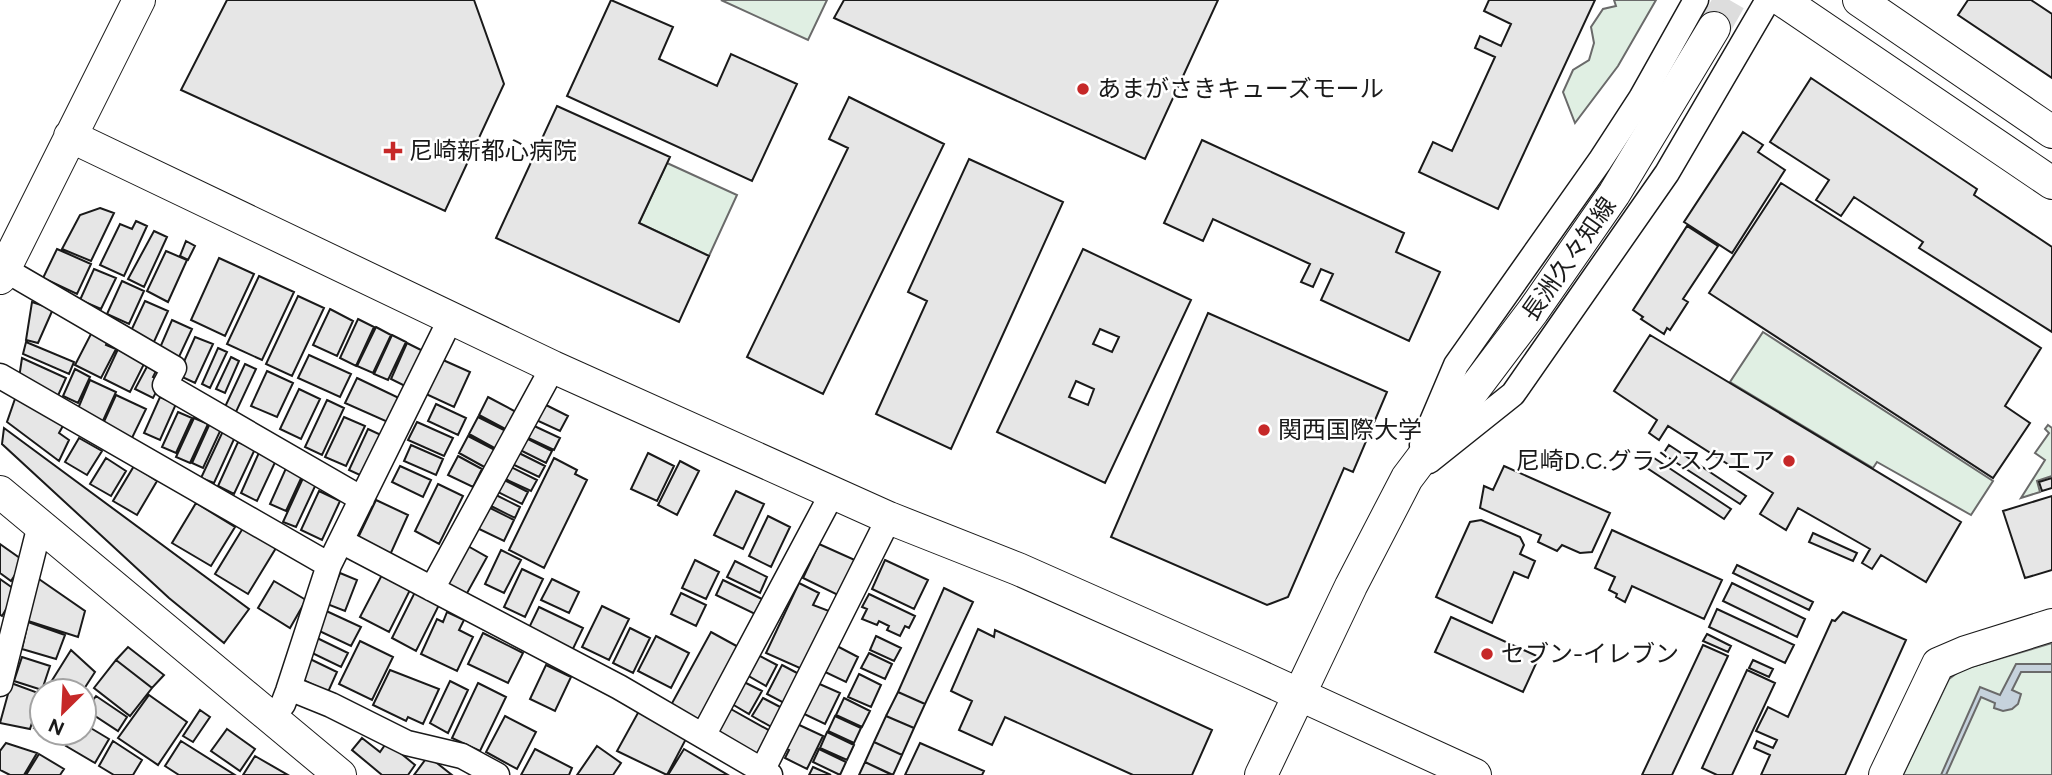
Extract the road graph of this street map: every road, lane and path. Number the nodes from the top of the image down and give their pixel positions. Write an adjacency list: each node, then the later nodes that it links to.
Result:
1 (139, 0): 8 (street)
2 (1696, 0): 14 (street)
3 (1768, 0): 14 (street)
4 (1782, 0): 9 (street)
5 (1858, 0): 7 (street)
6 (1714, 28): 14 (street, 長洲久々知線)
7 (2052, 132)
8 (70, 136): 10 (street); 11 (street)
9 (2052, 183)
10 (2, 274): 17 (street)
11 (451, 318): 12 (street); 17 (street)
12 (553, 367): 16 (street); 22 (street)
13 (0, 376): 21 (street)
14 (1407, 478): 26 (street, 長洲久々知線)
15 (0, 492): 19 (street)
16 (832, 492): 18 (street); 28 (street)
17 (362, 499): 20 (street)
18 (889, 518): 26 (street); 29 (street)
19 (40, 525): 24 (street); 27 (street)
20 (341, 541): 21 (street); 22 (street)
21 (329, 565): 25 (street)
22 (432, 589): 28 (street)
23 (2052, 625): 34 (street)
24 (0, 684)
25 (289, 688): 27 (street); 31 (street)
26 (1301, 695): 32 (street, 長洲久々知線); 33 (street)
27 (270, 718): 30 (street)
28 (703, 736): 29 (street)
29 (764, 774)
30 (340, 775)
31 (497, 775)
32 (1261, 775)
33 (1475, 775)
34 (1885, 775)

